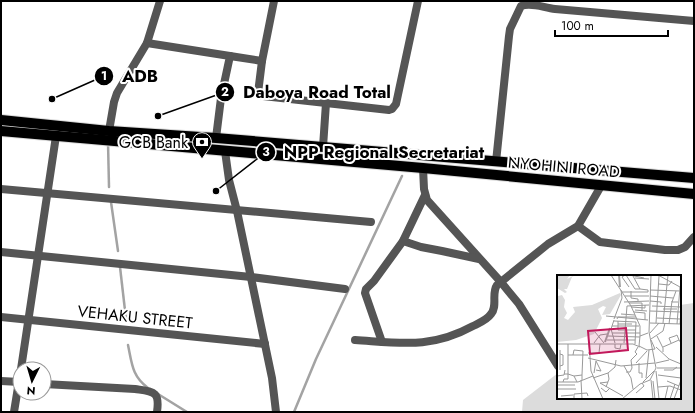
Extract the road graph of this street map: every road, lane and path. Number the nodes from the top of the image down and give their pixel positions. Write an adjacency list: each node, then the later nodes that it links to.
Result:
1 (160, 1): 5 (street)
2 (274, 1): 7 (street)
3 (418, 1): 8 (street)
4 (694, 21): 16 (street)
5 (147, 43): 6 (street); 11 (street)
6 (230, 56): 7 (street); 13 (street)
7 (262, 61): 8 (street)
8 (326, 103): 14 (street)
9 (1, 120): 11 (main road, NYOHINI ROAD)
10 (1, 131): 12 (main road, NYOHINI ROAD)
11 (109, 131): 13 (main road, NYOHINI ROAD)
12 (56, 136): 15 (main road, NYOHINI ROAD); 21 (street)
13 (216, 138): 14 (main road, NYOHINI ROAD)
14 (323, 147): 16 (main road, NYOHINI ROAD)
15 (225, 150): 17 (main road, NYOHINI ROAD); 24 (street)
16 (496, 162): 18 (main road, NYOHINI ROAD)
17 (423, 168): 19 (main road, NYOHINI ROAD); 23 (street)
18 (694, 178)
19 (601, 186): 22 (main road, NYOHINI ROAD); 26 (street)
20 (1, 189): 21 (street)
21 (48, 194): 24 (street); 30 (street)
22 (694, 194)
23 (425, 195): 28 (street); 31 (street)
24 (237, 211): 25 (street); 32 (street)
25 (371, 222)
26 (578, 226): 27 (street); 33 (street)
27 (694, 238)
28 (403, 241): 31 (street); 38 (street)
29 (1, 252): 30 (street)
30 (38, 256): 32 (street); 36 (street)
31 (479, 259): 33 (street)
32 (251, 277): 34 (street); 39 (street)
33 (500, 281): 38 (street); 41 (street)
34 (345, 289)
35 (1, 318): 36 (street, VEHAKU STREET)
36 (29, 320): 39 (street, VEHAKU STREET); 40 (street)
37 (356, 340): 38 (street)
38 (382, 342)
39 (265, 344): 48 (street)
40 (22, 361)
41 (557, 364)
42 (12, 380): 43 (street)
43 (1, 381)
44 (52, 384): 47 (street)
45 (16, 401): 46 (street)
46 (14, 412)
47 (157, 412)
48 (276, 412)

